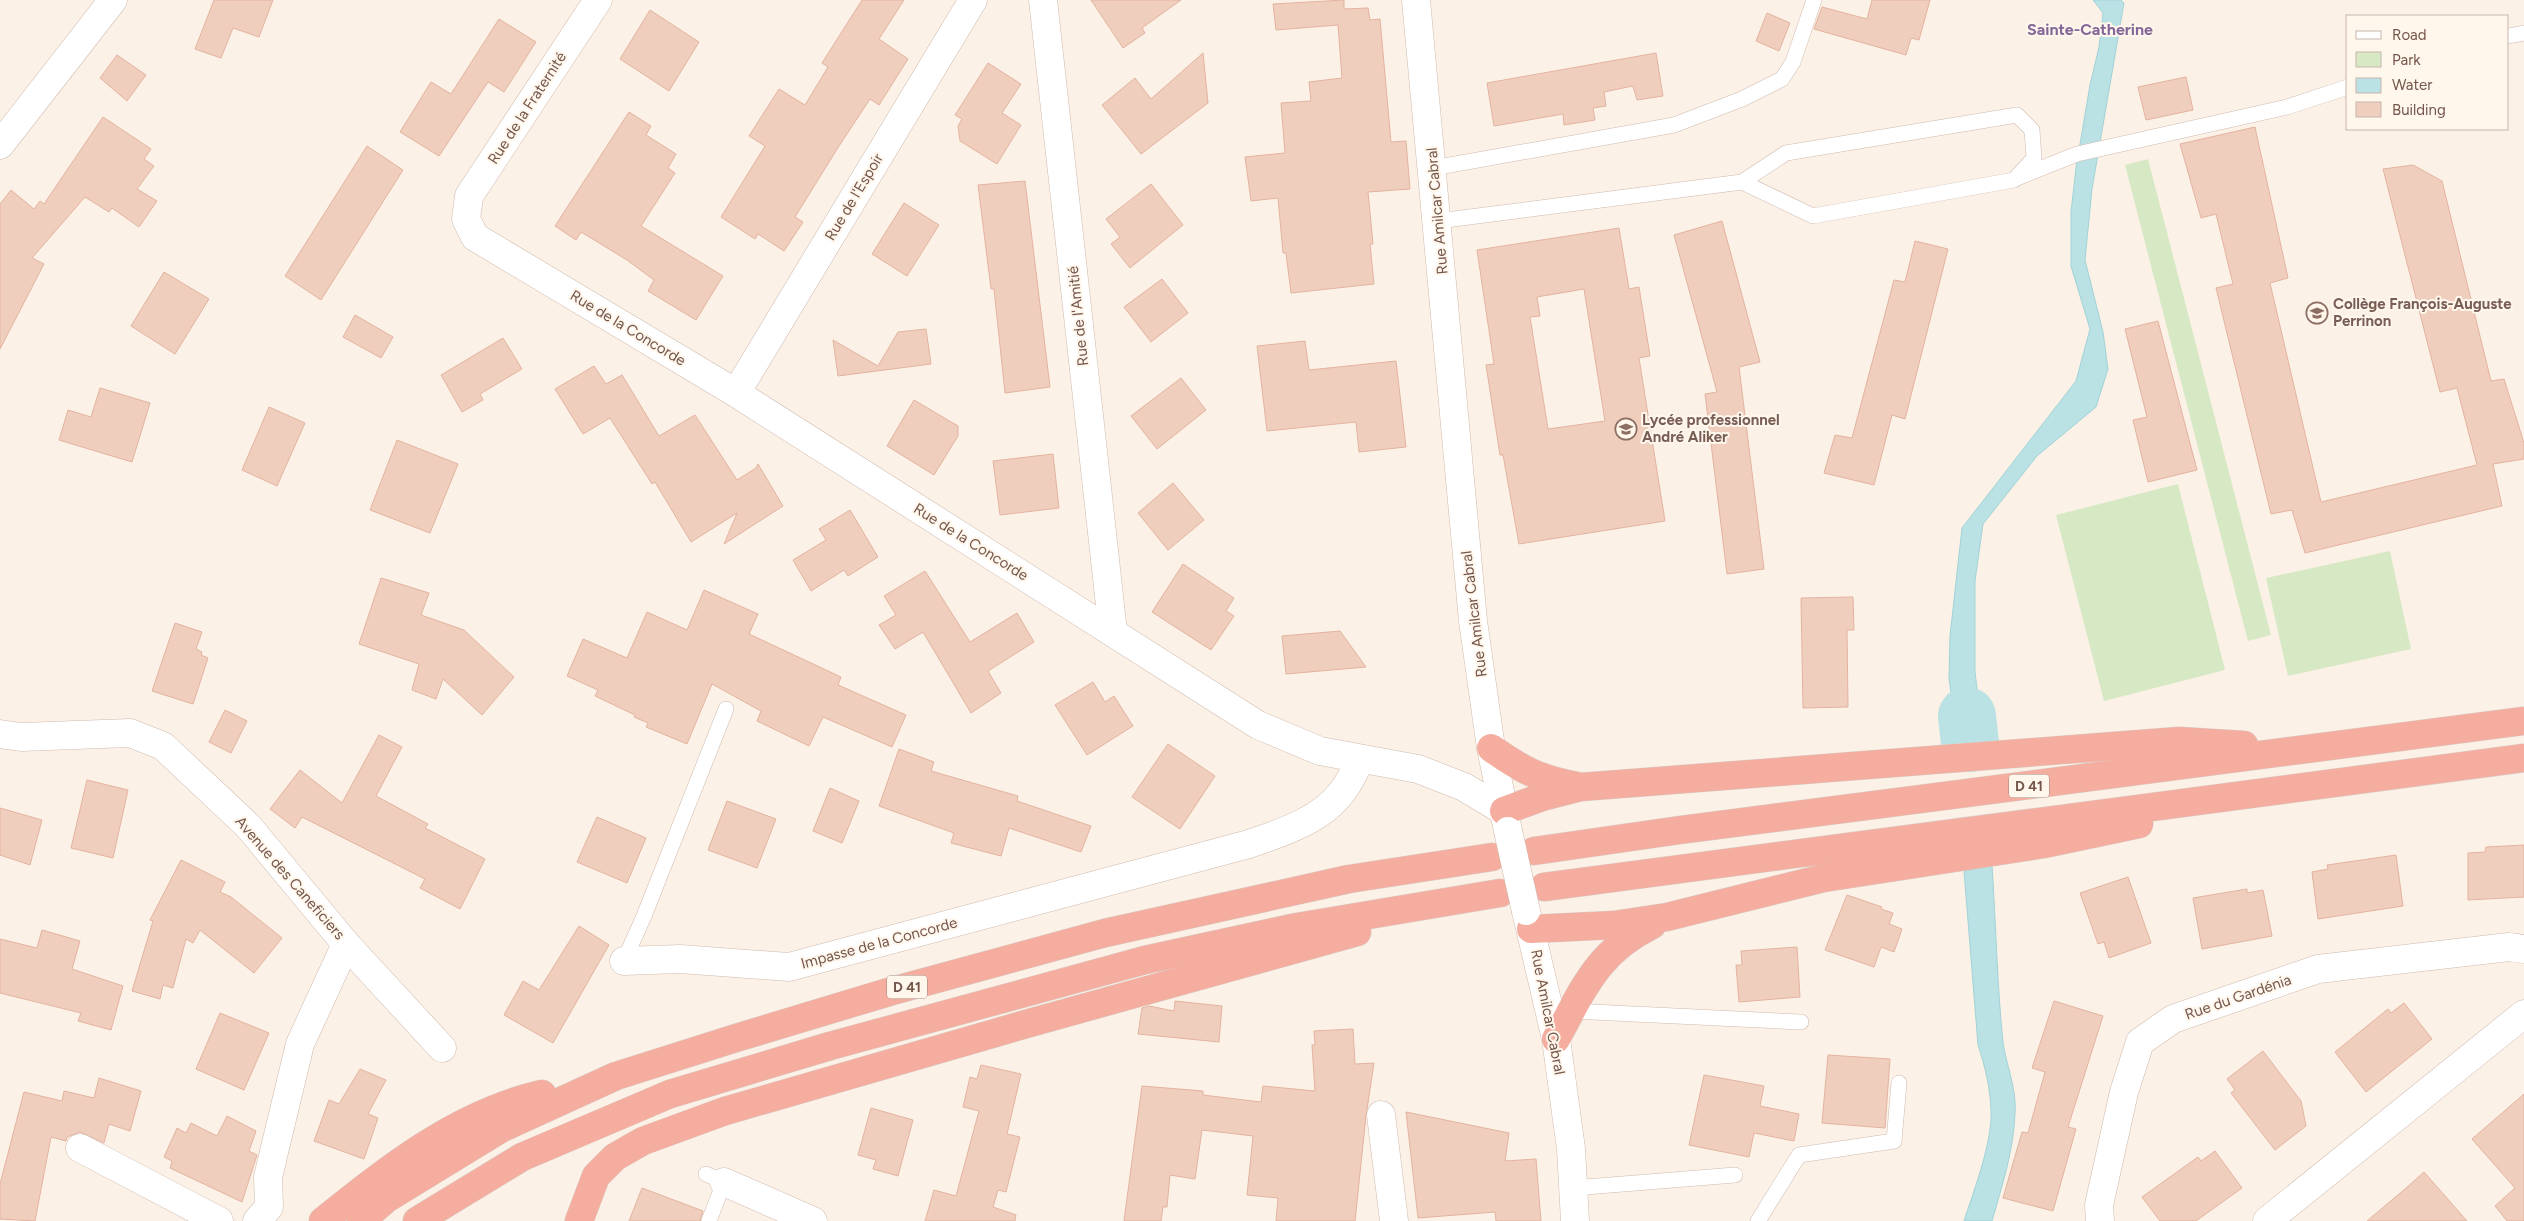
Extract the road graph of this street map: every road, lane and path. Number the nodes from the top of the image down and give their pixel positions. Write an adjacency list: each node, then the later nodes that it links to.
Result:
1 (113, 0): 10 (street)
2 (598, 0): 14 (street, Rue de la Fraternité)
3 (973, 0): 16 (street, Rue de l'Espoir)
4 (1043, 0): 17 (street, Rue de l'Amitié)
5 (1416, 0): 11 (street, Rue Amilcar Cabral)
6 (1814, 0): 11 (lane)
7 (2524, 33): 8 (lane)
8 (2509, 36)
9 (2346, 88): 12 (lane)
10 (0, 145)
11 (1433, 168): 15 (street, Rue Amilcar Cabral)
12 (2014, 180): 13 (lane); 13 (lane)
13 (1742, 182): 15 (lane)
14 (466, 219): 16 (street, Rue de la Concorde)
15 (1438, 221): 23 (street, Rue Amilcar Cabral)
16 (736, 393): 17 (street, Rue de la Concorde)
17 (1113, 632): 26 (street, Rue de la Concorde)
18 (726, 709): 39 (lane, Impasse de la Concorde)
19 (2524, 713): 21 (highway)
20 (2524, 721): 21 (highway, D 41)
21 (2438, 732): 24 (highway, D 41)
22 (0, 734): 37 (street, Avenue des Caneficiers)
23 (1491, 748): 30 (highway); 31 (street, Rue Amilcar Cabral)
24 (2302, 750): 30 (highway); 32 (highway, D 41)
25 (2524, 758): 28 (highway, D 41)
26 (1362, 759): 31 (street, Rue de la Concorde); 39 (street, Impasse de la Concorde)
27 (2524, 770): 28 (highway)
28 (2412, 772): 29 (highway, D 41)
29 (2358, 779): 34 (highway, D 41); 35 (highway)
30 (1581, 787): 31 (highway)
31 (1506, 821): 36 (street, Rue Amilcar Cabral, bridge)
32 (1534, 851)
33 (1492, 857): 45 (highway, D 41)
34 (1544, 887)
35 (1667, 918): 36 (highway); 40 (highway)
36 (1528, 920): 43 (street, Rue Amilcar Cabral)
37 (346, 944): 44 (street, Avenue des Caneficiers); 53 (street)
38 (2524, 949): 63 (street, Rue du Gardénia)
39 (624, 961)
40 (1571, 1011): 42 (lane); 43 (highway)
41 (2524, 1014): 64 (street)
42 (1801, 1022)
43 (1556, 1039): 51 (street, Rue Amilcar Cabral)
44 (442, 1048)
45 (616, 1076): 54 (highway); 55 (highway, D 41)
46 (1899, 1083): 62 (lane)
47 (1381, 1115): 60 (street)
48 (80, 1148): 52 (street)
49 (1735, 1175): 51 (lane)
50 (715, 1178): 58 (lane); 59 (street)
51 (1573, 1188): 61 (street, Rue Amilcar Cabral)
52 (219, 1221)
53 (257, 1221)
54 (323, 1221)
55 (361, 1221)
56 (417, 1221): 57 (highway, D 41)
57 (579, 1221)
58 (710, 1221)
59 (814, 1221)
60 (1394, 1221)
61 (1576, 1221)
62 (1758, 1221)
63 (2100, 1221)
64 (2267, 1221)

